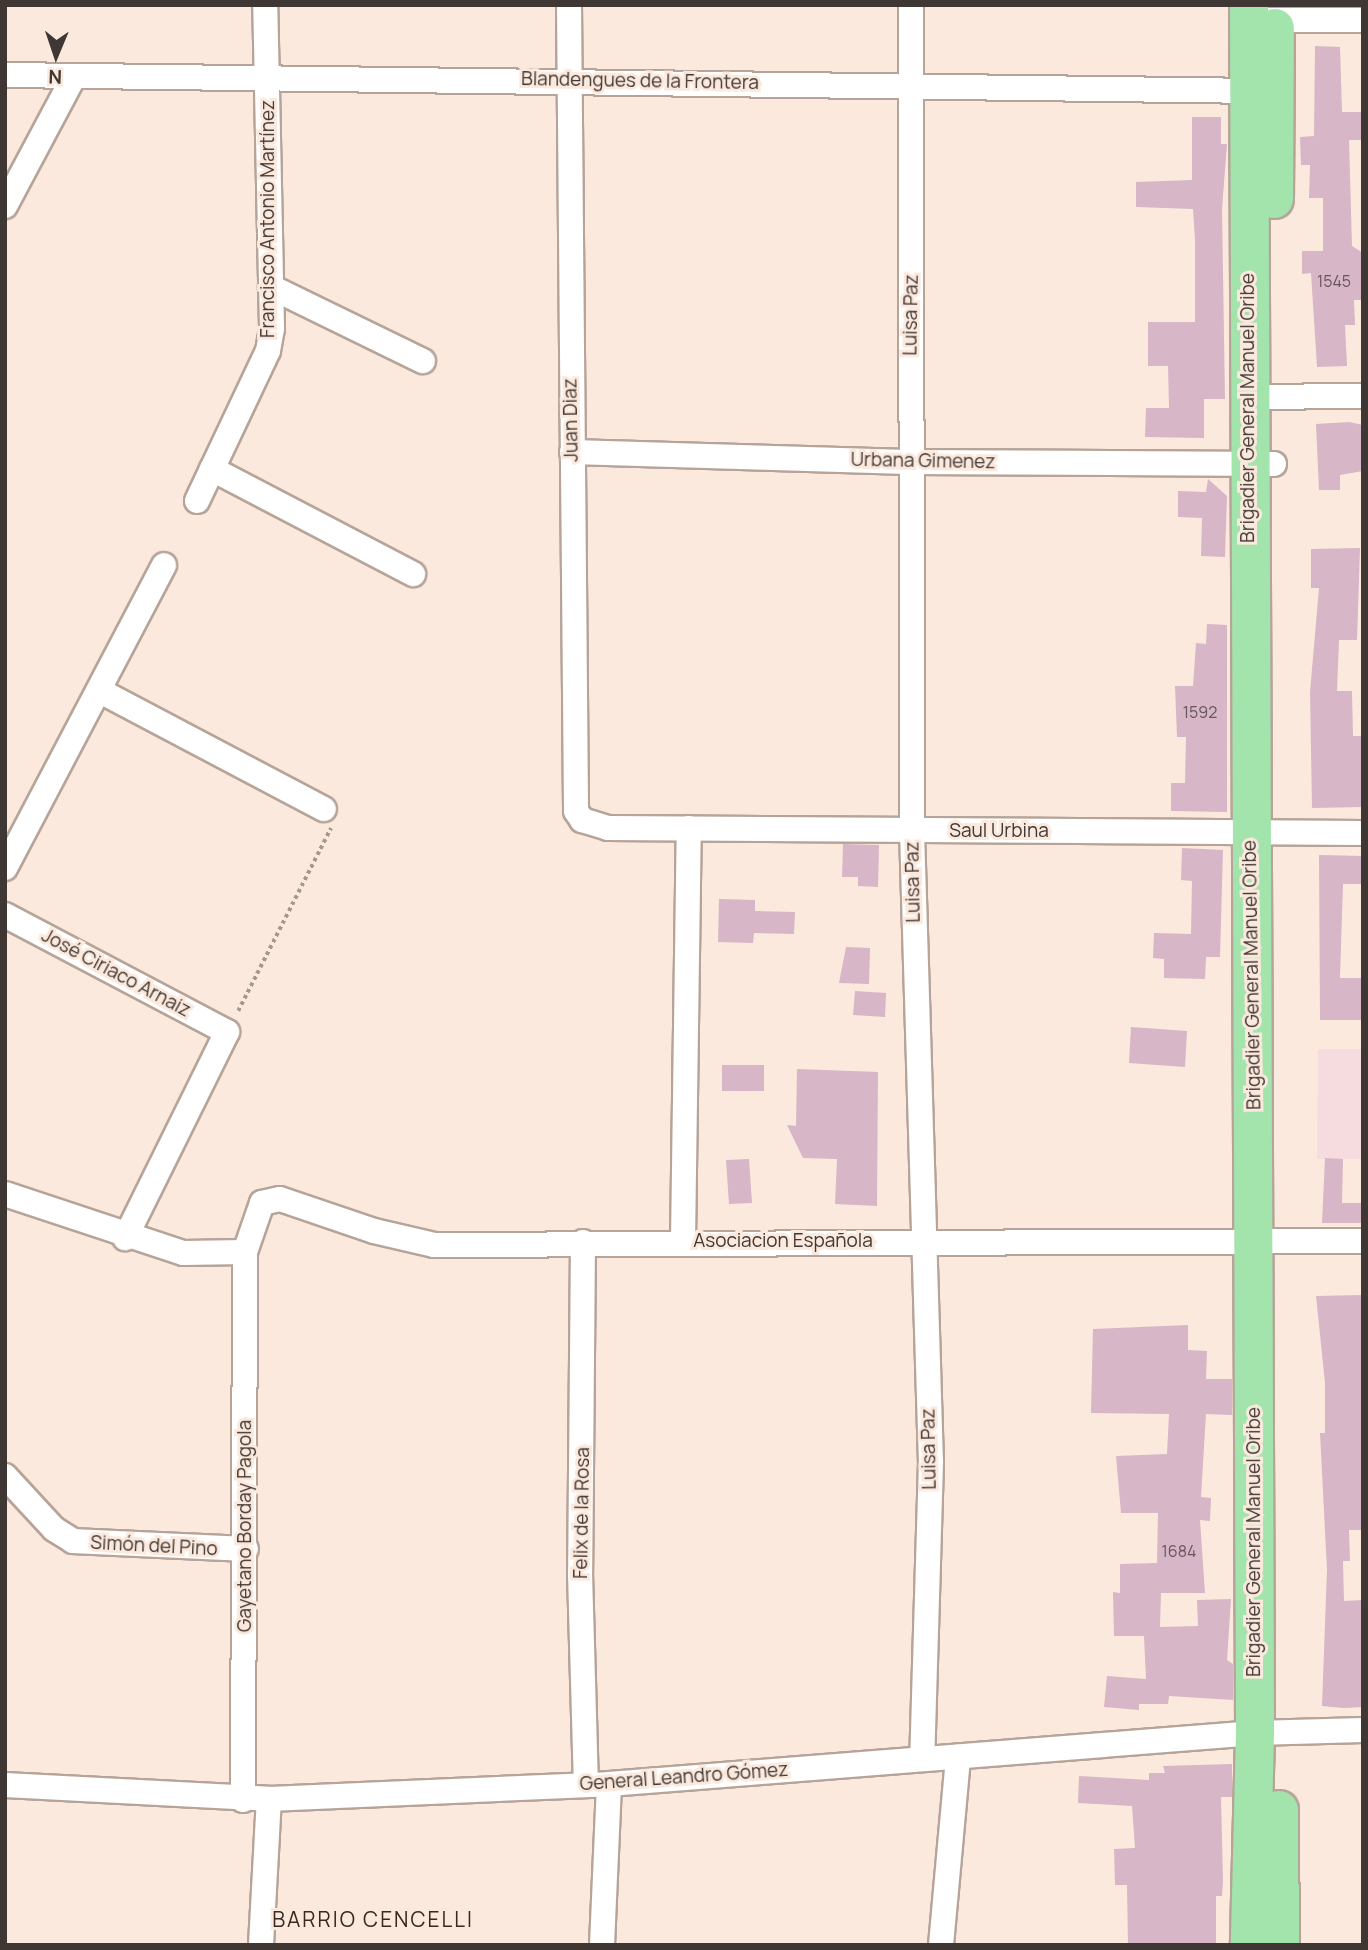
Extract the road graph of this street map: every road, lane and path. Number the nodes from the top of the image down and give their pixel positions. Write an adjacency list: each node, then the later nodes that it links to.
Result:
1 (265, 5): 8 (street, Francisco Antonio Martínez)
2 (569, 5): 9 (street, Juan Diaz)
3 (911, 5): 10 (street, Luisa Paz)
4 (1262, 13): 5 (street); 11 (main road, Brigadier General Manuel Oribe)
5 (1363, 20)
6 (5, 75): 7 (street, Blandengues de la Frontera)
7 (73, 78): 8 (street, Blandengues de la Frontera); 12 (street)
8 (266, 78): 9 (street, Blandengues de la Frontera); 13 (street, Francisco Antonio Martínez)
9 (568, 80): 10 (street, Blandengues de la Frontera); 17 (street, Juan Diaz)
10 (911, 84): 11 (street, Blandengues de la Frontera); 18 (street, Luisa Paz)
11 (1260, 91): 16 (main road, Brigadier General Manuel Oribe)
12 (5, 206)
13 (271, 288): 14 (street); 20 (street, Francisco Antonio Martínez)
14 (423, 361)
15 (1363, 396): 16 (street)
16 (1261, 398): 19 (main road, Brigadier General Manuel Oribe)
17 (572, 452): 18 (street, Urbana Gimenez); 26 (street, Juan Diaz)
18 (908, 462): 19 (street, Urbana Gimenez); 28 (street, Luisa Paz)
19 (1261, 464): 29 (main road, Brigadier General Manuel Oribe)
20 (212, 469): 21 (street, Francisco Antonio Martínez); 23 (street)
21 (197, 501)
22 (164, 565): 24 (street)
23 (413, 574)
24 (100, 691): 25 (street); 31 (street)
25 (324, 809): 33 (path)
26 (593, 826): 27 (street, Saul Urbina)
27 (689, 828): 28 (street, Saul Urbina); 39 (street)
28 (912, 831): 29 (street, Saul Urbina); 36 (street, Luisa Paz)
29 (1264, 832): 30 (street, Saul Urbina); 40 (main road, Brigadier General Manuel Oribe)
30 (1363, 833)
31 (5, 868)
32 (5, 915): 33 (street, José Ciriaco Arnaiz)
33 (227, 1032): 35 (street)
34 (5, 1194): 35 (street)
35 (125, 1238): 41 (street)
36 (922, 1240): 39 (street, Asociacion Española); 40 (street, Asociacion Española); 47 (street, Luisa Paz)
37 (1363, 1241): 40 (street, Asociacion Española)
38 (583, 1242): 39 (street, Asociacion Española); 41 (street, Asociacion Española); 48 (street, Felix de la Rosa)
39 (683, 1242)
40 (1266, 1243): 45 (main road, Brigadier General Manuel Oribe)
41 (245, 1252): 43 (street, Gayetano Borday Pagola)
42 (5, 1476): 43 (street, Simón del Pino)
43 (246, 1549): 50 (street, Gayetano Borday Pagola)
44 (1363, 1730): 45 (street, General Leandro Gómez)
45 (1266, 1733): 46 (street, General Leandro Gómez); 55 (main road, Brigadier General Manuel Oribe); 56 (main road, Brigadier General Manuel Oribe)
46 (957, 1757): 47 (street, General Leandro Gómez); 54 (street)
47 (922, 1759): 48 (street, General Leandro Gómez)
48 (598, 1784): 51 (street, General Leandro Gómez); 53 (street, Felix de la Rosa)
49 (5, 1785): 50 (street, General Leandro Gómez)
50 (243, 1800): 51 (street, General Leandro Gómez)
51 (268, 1800): 52 (street)
52 (261, 1945)
53 (602, 1945)
54 (941, 1945)
55 (1250, 1945)
56 (1280, 1945)

